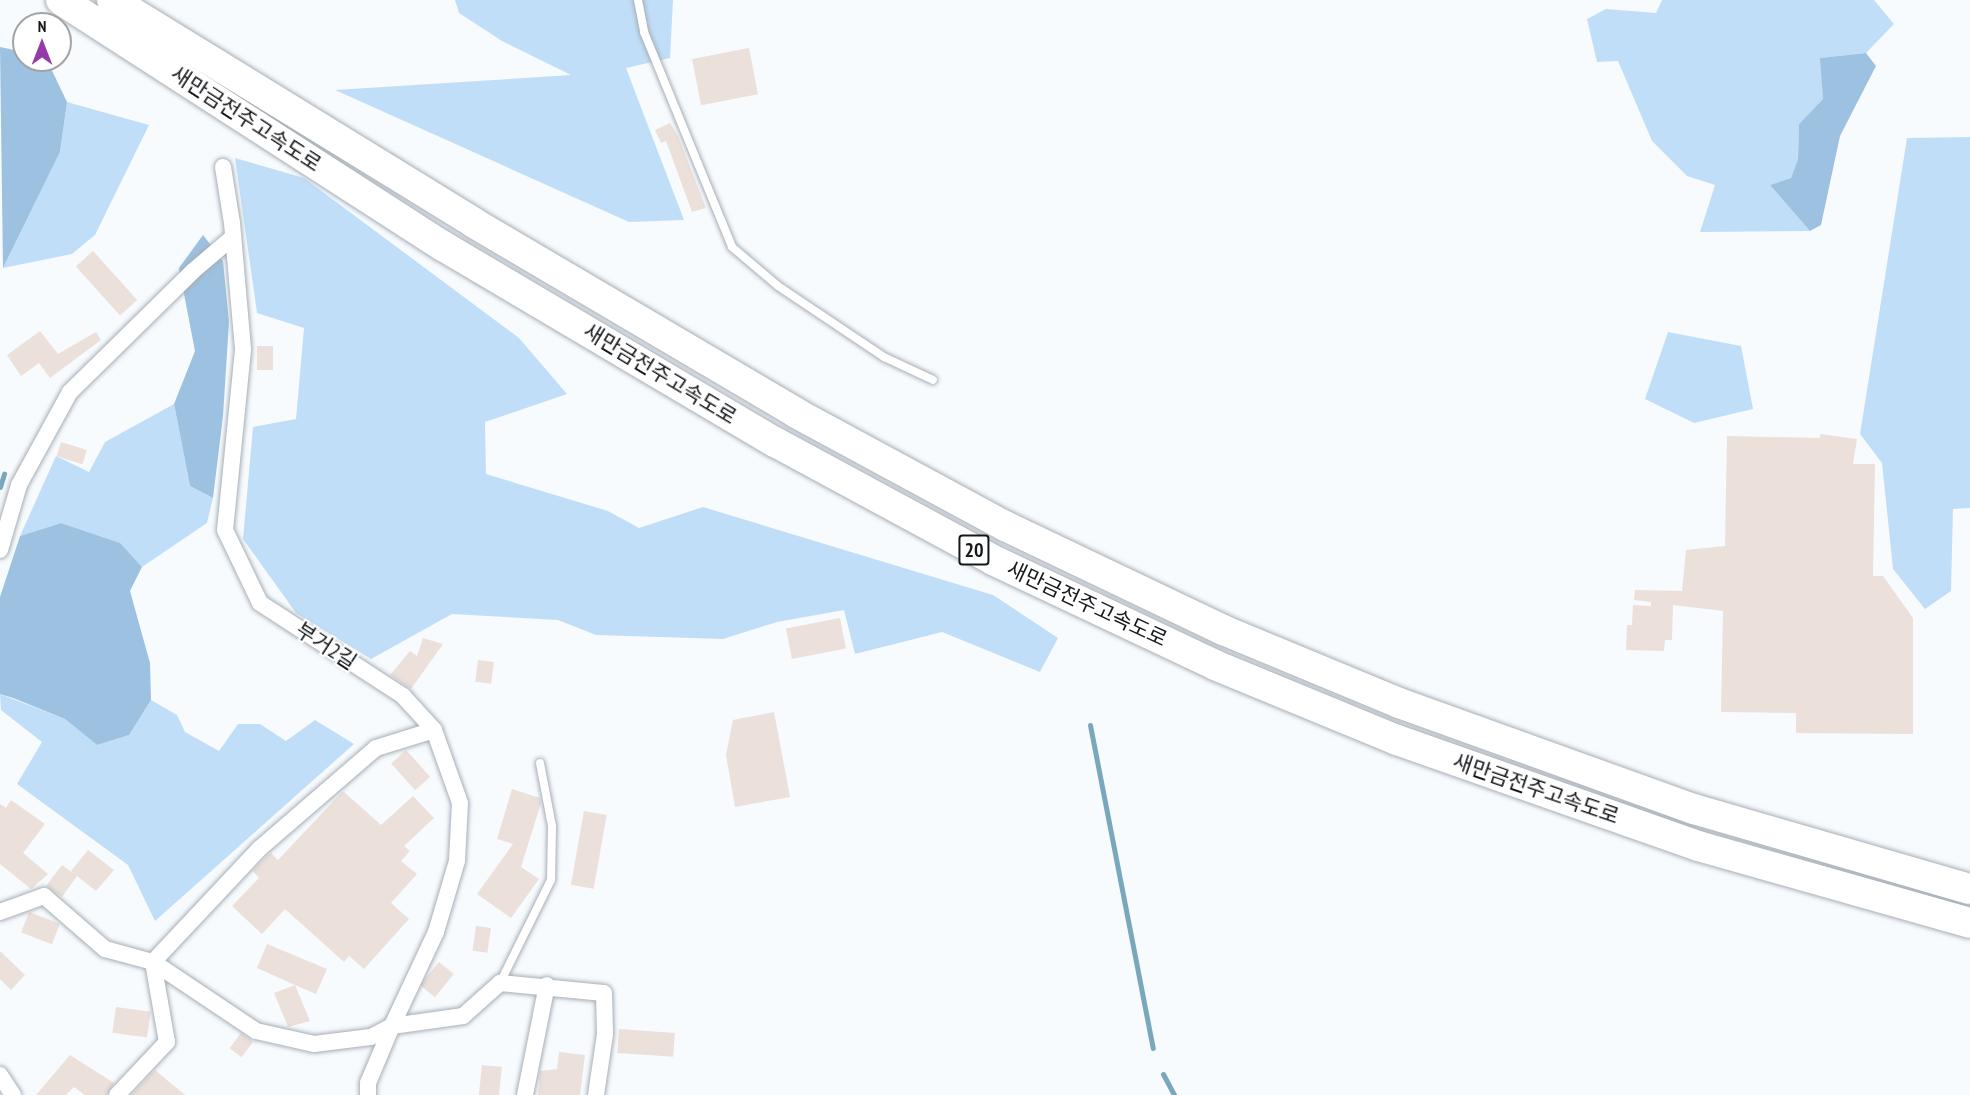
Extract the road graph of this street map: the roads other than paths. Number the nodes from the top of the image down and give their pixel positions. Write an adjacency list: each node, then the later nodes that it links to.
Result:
1 (61, 0): 12 (highway, 새만금전주고속도로 / 20)
2 (112, 0): 10 (highway, 새만금전주고속도로 / 20)
3 (638, 0): 6 (lane)
4 (223, 168): 5 (street, 부거2길)
5 (233, 237): 7 (street); 8 (street, 부거2길)
6 (933, 380)
7 (0, 550)
8 (434, 730): 13 (street); 16 (street, 부거2길)
9 (540, 762): 14 (lane)
10 (1970, 889)
11 (0, 912): 13 (street)
12 (1970, 923)
13 (153, 962): 16 (street); 19 (street)
14 (500, 983): 15 (street); 16 (street)
15 (547, 986): 21 (street); 22 (street)
16 (392, 1026): 20 (street, 부거2길)
17 (0, 1075): 18 (street)
18 (13, 1095)
19 (117, 1095)
20 (368, 1095)
21 (525, 1095)
22 (596, 1095)

